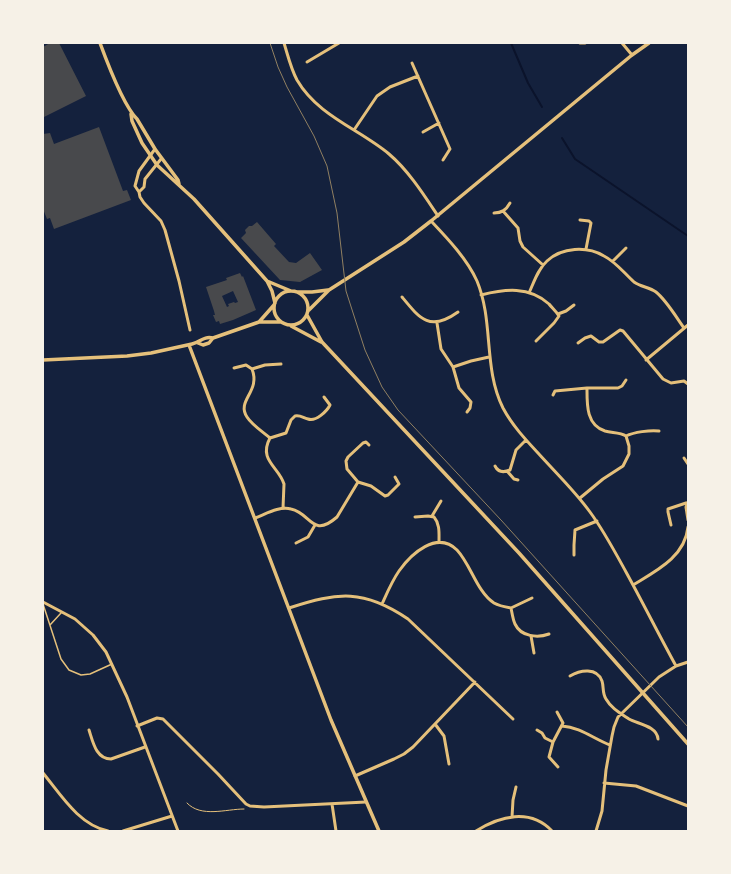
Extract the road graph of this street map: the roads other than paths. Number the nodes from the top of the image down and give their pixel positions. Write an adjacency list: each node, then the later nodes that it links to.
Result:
1 (100, 43): 12 (street)
2 (284, 43): 14 (street)
3 (339, 43): 9 (street)
4 (580, 43): 5 (street)
5 (585, 43)
6 (622, 43): 8 (street)
7 (649, 43): 8 (street)
8 (632, 55): 26 (street)
9 (307, 62)
10 (412, 63): 11 (street)
11 (418, 76): 13 (street); 14 (street)
12 (131, 114): 16 (street); 17 (street)
13 (439, 123): 15 (street); 19 (street)
14 (354, 130): 26 (street)
15 (423, 132)
16 (155, 149): 17 (street); 18 (street)
17 (150, 155): 20 (street); 22 (street)
18 (161, 159): 20 (street); 21 (street)
19 (443, 160)
20 (157, 165): 21 (street); 22 (street)
21 (178, 184): 33 (street)
22 (139, 192): 51 (street)
23 (510, 203): 24 (street)
24 (503, 211): 25 (street); 32 (street)
25 (494, 213)
26 (438, 216): 28 (street)
27 (580, 220): 30 (street)
28 (431, 221): 34 (street); 38 (street)
29 (626, 248): 31 (street)
30 (586, 249): 31 (street); 32 (street)
31 (613, 262): 50 (street)
32 (543, 265): 37 (street)
33 (267, 281): 35 (street); 40 (street)
34 (329, 290): 36 (street); 42 (street)
35 (292, 291): 36 (street); 40 (street)
36 (297, 292): 42 (street)
37 (529, 293): 38 (street); 44 (street)
38 (481, 296): 58 (street)
39 (402, 297): 47 (street)
40 (275, 304): 45 (street); 46 (street)
41 (574, 305): 44 (street)
42 (308, 312): 48 (street); 54 (street)
43 (458, 312): 47 (street)
44 (558, 314): 53 (street)
45 (260, 322): 46 (street); 52 (street)
46 (282, 322): 48 (street)
47 (437, 322): 63 (street)
48 (290, 325): 54 (street)
49 (688, 325): 50 (street)
50 (684, 328): 60 (street)
51 (190, 330)
52 (213, 338): 55 (street); 55 (street)
53 (536, 341)
54 (322, 342): 115 (street)
55 (198, 343): 57 (street)
56 (578, 343): 60 (street)
57 (189, 345): 59 (street); 89 (street)
58 (490, 357): 63 (street); 74 (street)
59 (43, 360)
60 (646, 360): 66 (street)
61 (281, 364): 64 (street)
62 (234, 368): 64 (street)
63 (453, 368): 70 (street)
64 (252, 370): 73 (street)
65 (626, 380): 67 (street)
66 (688, 384)
67 (587, 388): 68 (street); 72 (street)
68 (553, 395)
69 (324, 397): 73 (street)
70 (467, 412)
71 (659, 431): 72 (street)
72 (626, 436): 83 (street)
73 (270, 438): 86 (street)
74 (526, 440): 79 (street); 83 (street)
75 (369, 445): 82 (street)
76 (684, 458): 77 (street)
77 (688, 464)
78 (494, 466): 79 (street)
79 (507, 472): 81 (street)
80 (395, 477): 82 (street)
81 (518, 480)
82 (358, 482): 92 (street)
83 (580, 498): 91 (street)
84 (441, 501): 87 (street)
85 (687, 502): 90 (street); 93 (street)
86 (283, 508): 89 (street); 92 (street)
87 (432, 516): 88 (street); 96 (street)
88 (414, 517)
89 (255, 518): 103 (street)
90 (688, 520)
91 (597, 521): 98 (street); 99 (street)
92 (315, 525): 97 (street)
93 (671, 525)
94 (688, 527): 95 (street)
95 (687, 540): 99 (street)
96 (439, 542): 102 (street); 104 (street)
97 (296, 543)
98 (574, 555)
99 (633, 586): 112 (street)
100 (532, 598): 104 (street)
101 (43, 603): 105 (street); 106 (lane)
102 (382, 604): 103 (street); 114 (street)
103 (289, 608): 132 (street)
104 (511, 608): 108 (street)
105 (63, 611): 106 (lane); 111 (street)
106 (50, 625): 111 (lane)
107 (549, 634): 108 (street)
108 (531, 636): 109 (street)
109 (534, 653)
110 (688, 662): 112 (street)
111 (112, 664): 120 (street)
112 (676, 666): 115 (street)
113 (570, 676): 117 (street)
114 (475, 682): 118 (street); 119 (street)
115 (643, 692): 117 (street); 127 (street)
116 (557, 712): 121 (street)
117 (621, 714): 124 (street); 126 (street)
118 (513, 719)
119 (435, 724): 129 (street); 132 (street)
120 (137, 726): 128 (street); 136 (street)
121 (562, 726): 125 (street); 126 (street)
122 (89, 730): 128 (street)
123 (538, 730): 125 (street)
124 (658, 739)
125 (553, 742): 130 (street)
126 (610, 744): 133 (street)
127 (688, 744)
128 (145, 747): 138 (street)
129 (449, 764)
130 (558, 767)
131 (43, 773): 140 (street)
132 (355, 776): 135 (street)
133 (604, 783): 137 (street); 147 (street)
134 (516, 787): 139 (street)
135 (366, 802): 136 (street); 144 (street)
136 (332, 804): 143 (street)
137 (688, 806)
138 (172, 816): 141 (street); 142 (street)
139 (512, 817): 145 (street); 146 (street)
140 (108, 831)
141 (123, 831)
142 (178, 831)
143 (336, 831)
144 (379, 831)
145 (476, 831)
146 (552, 831)
147 (596, 831)

